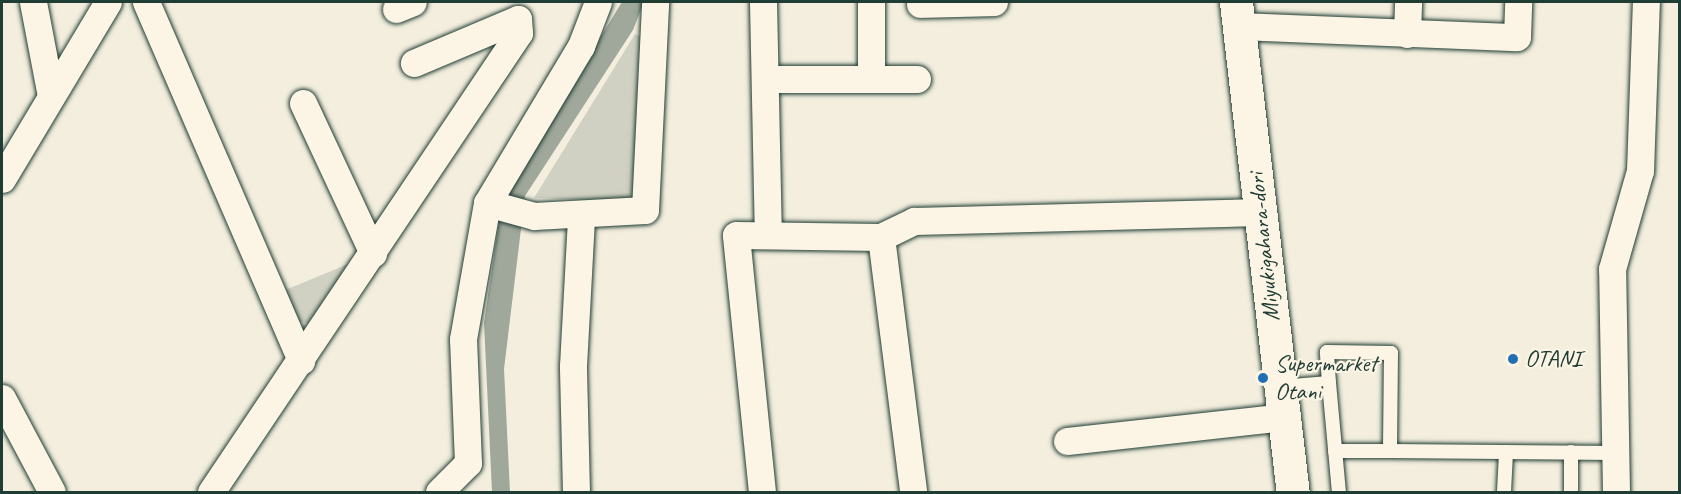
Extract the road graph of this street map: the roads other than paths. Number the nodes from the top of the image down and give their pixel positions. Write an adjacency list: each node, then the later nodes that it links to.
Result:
1 (33, 2): 19 (street)
2 (108, 2): 19 (street)
3 (146, 2): 28 (street)
4 (598, 2): 22 (street)
5 (655, 2): 24 (street)
6 (764, 2): 18 (street)
7 (871, 2): 16 (street)
8 (994, 2): 12 (street)
9 (1408, 2): 14 (street)
10 (1518, 2): 14 (street)
11 (1646, 2): 37 (street)
12 (920, 4)
13 (1238, 14): 14 (street); 23 (street, Miyukigahara-dori)
14 (1407, 34)
15 (414, 63): 27 (street)
16 (871, 79): 17 (street); 18 (street)
17 (917, 79)
18 (765, 80): 25 (street)
19 (51, 96): 21 (street)
20 (303, 103): 27 (street)
21 (2, 179)
22 (487, 202): 24 (street); 40 (street)
23 (1261, 212): 26 (street); 31 (street, Miyukigahara-dori)
24 (581, 217): 41 (street)
25 (768, 235): 26 (street); 42 (street)
26 (881, 237): 43 (street)
27 (373, 253): 28 (street)
28 (301, 361): 39 (street)
29 (1329, 383): 31 (lane); 33 (lane); 34 (lane)
30 (2, 398): 38 (street)
31 (1282, 402): 32 (street); 44 (street, Miyukigahara-dori)
32 (1067, 441)
33 (1335, 451): 34 (lane); 45 (lane)
34 (1390, 451): 35 (lane)
35 (1506, 452): 36 (lane); 46 (lane)
36 (1571, 452): 37 (lane); 47 (lane)
37 (1615, 453): 48 (street)
38 (52, 492)
39 (211, 492)
40 (439, 492)
41 (576, 492)
42 (762, 492)
43 (913, 492)
44 (1293, 492)
45 (1339, 492)
46 (1504, 492)
47 (1571, 492)
48 (1616, 492)

